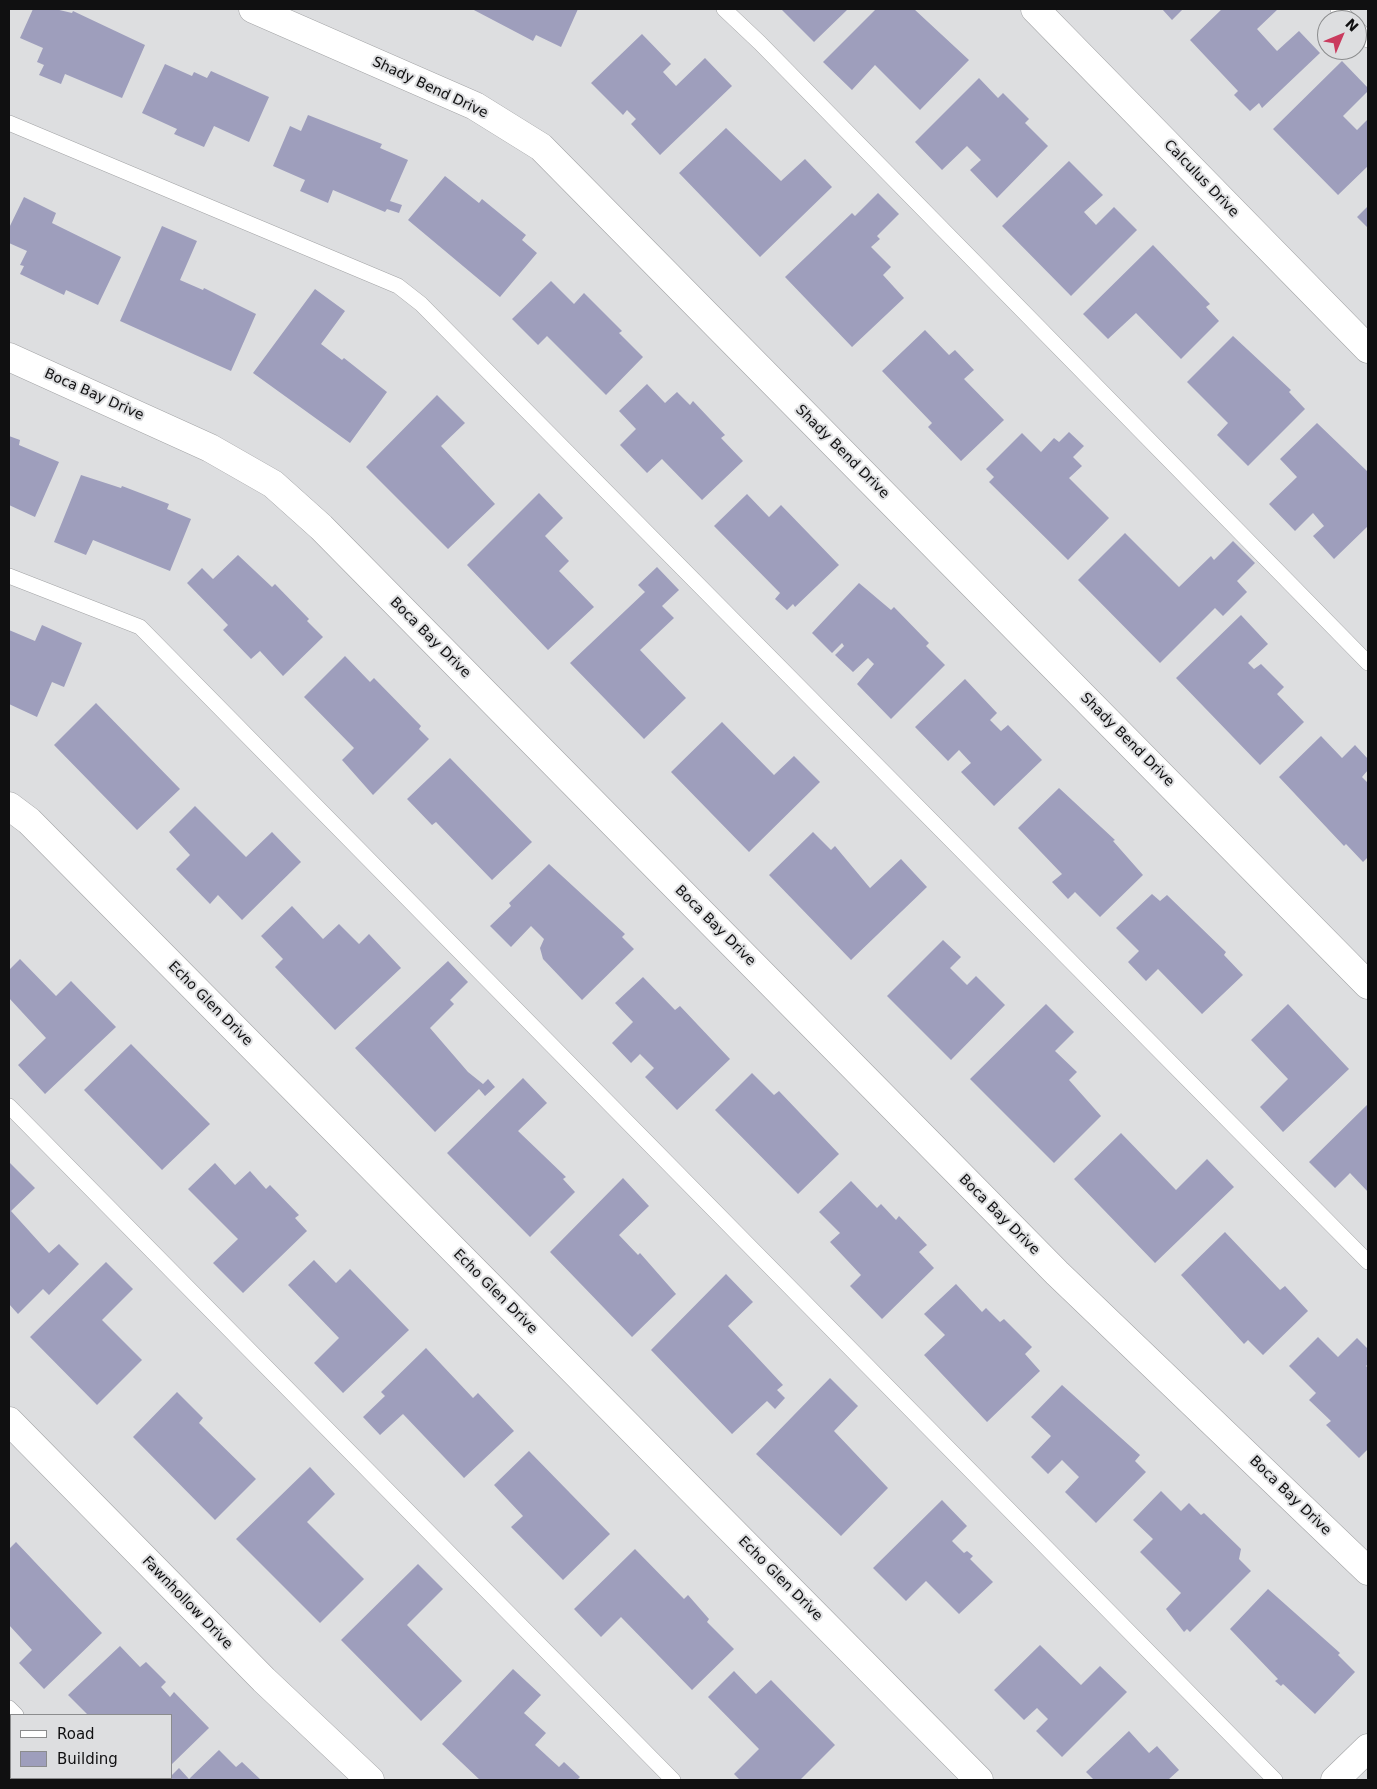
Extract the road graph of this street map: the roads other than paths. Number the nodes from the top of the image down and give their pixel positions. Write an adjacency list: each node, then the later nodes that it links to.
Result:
1 (253, 9): 10 (street, Shady Bend Drive)
2 (724, 9): 8 (lane)
3 (1035, 9): 5 (street, Calculus Drive)
4 (9, 123): 12 (lane)
5 (1368, 349)
6 (9, 357): 14 (street, Boca Bay Drive)
7 (9, 576): 19 (lane)
8 (1368, 663)
9 (9, 806): 18 (street, Echo Glen Drive)
10 (1368, 985)
11 (9, 1106): 17 (lane)
12 (1368, 1262)
13 (9, 1421): 16 (street, Fawnhollow Drive)
14 (1368, 1571)
15 (1368, 1748): 20 (street)
16 (370, 1780)
17 (673, 1780)
18 (979, 1780)
19 (1275, 1780)
20 (1335, 1780)

